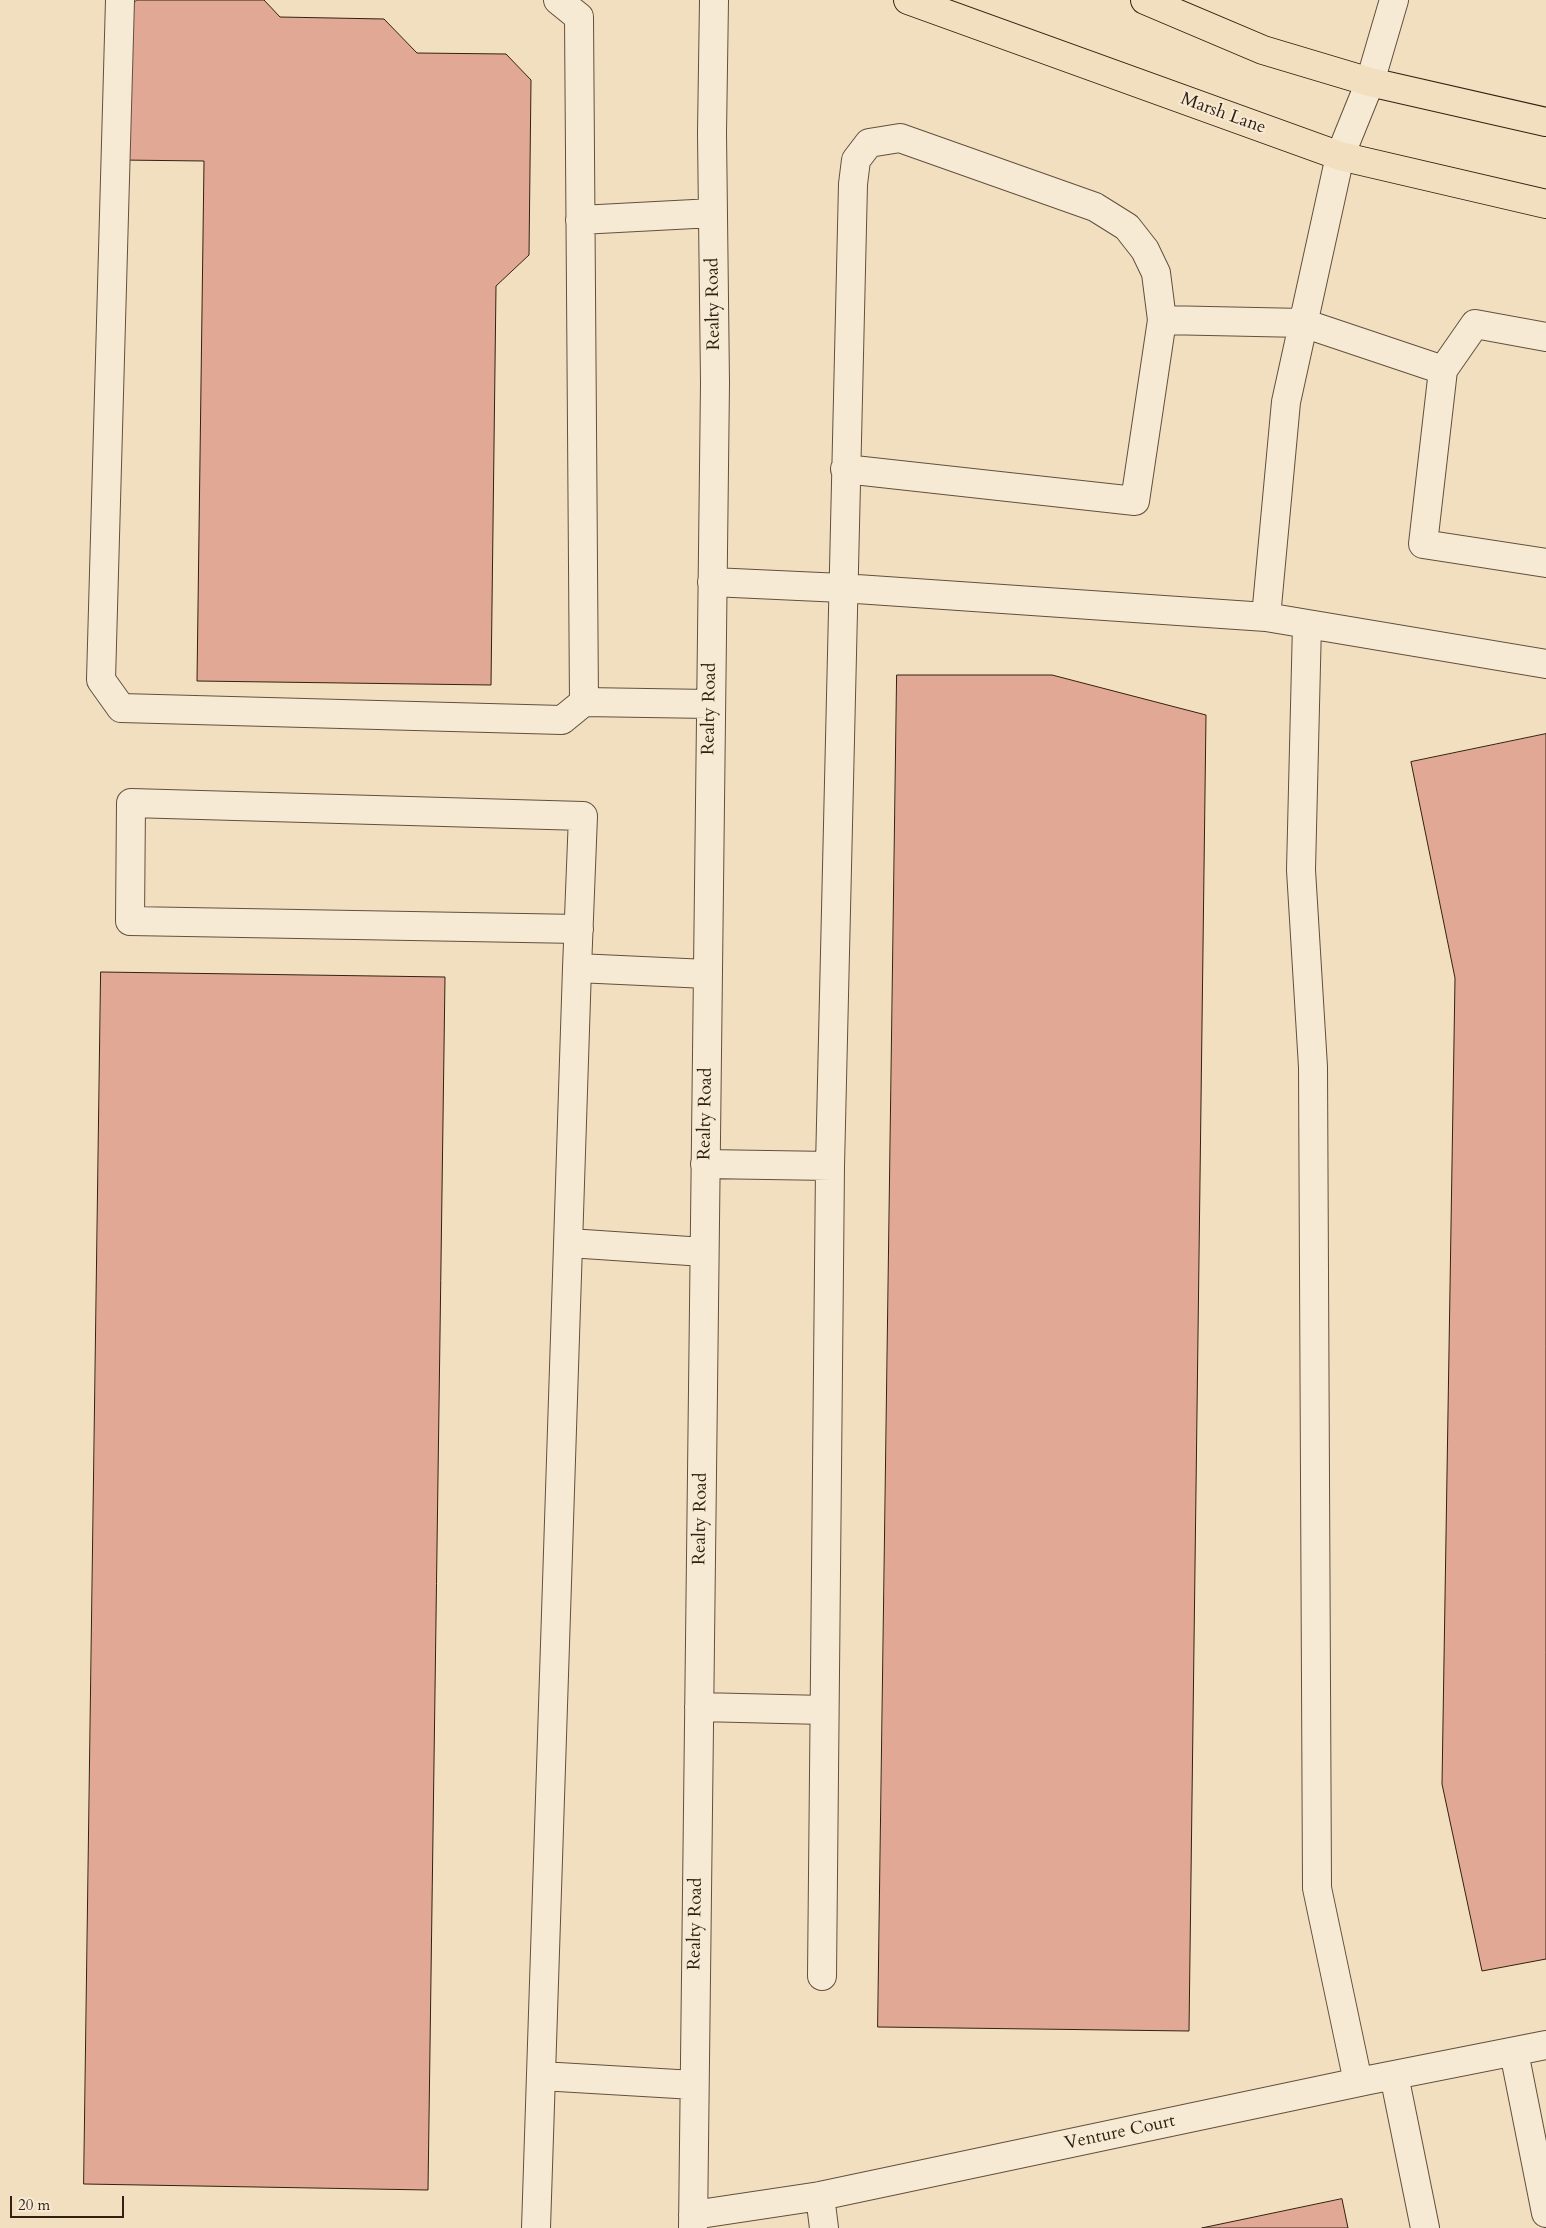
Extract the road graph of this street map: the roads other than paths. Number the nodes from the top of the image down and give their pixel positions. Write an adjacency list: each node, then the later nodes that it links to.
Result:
1 (120, 0): 24 (street)
2 (558, 0): 12 (street)
3 (714, 0): 11 (street, Realty Road)
4 (908, 0): 9 (main road, Marsh Lane)
5 (1145, 0): 7 (main road)
6 (1394, 0): 7 (street)
7 (1370, 82): 8 (main road); 9 (street)
8 (1546, 122)
9 (1340, 156): 10 (main road, Marsh Lane); 14 (street)
10 (1546, 204)
11 (712, 213): 12 (street); 19 (street, Realty Road)
12 (580, 220): 24 (street)
13 (1162, 320): 14 (street); 17 (street); 17 (street)
14 (1304, 323): 16 (street); 21 (street)
15 (1546, 337): 16 (street)
16 (1443, 370): 18 (street)
17 (845, 469): 20 (street)
18 (1546, 563)
19 (712, 582): 20 (street); 25 (street, Realty Road)
20 (842, 588): 21 (street); 30 (street)
21 (1266, 616): 22 (street)
22 (1307, 624): 23 (street); 40 (street)
23 (1546, 664)
24 (584, 702): 25 (street)
25 (710, 704): 28 (street, Realty Road)
26 (579, 929): 26 (street); 27 (street)
27 (578, 968): 28 (street); 31 (street)
28 (707, 974): 29 (street, Realty Road)
29 (705, 1164): 30 (street); 32 (street, Realty Road)
30 (830, 1166): 34 (street)
31 (569, 1242): 32 (street); 39 (street)
32 (704, 1252): 33 (street, Realty Road)
33 (699, 1707): 34 (street); 41 (street, Realty Road)
34 (824, 1710): 35 (street)
35 (822, 1976)
36 (1546, 2045): 37 (street, Venture Court)
37 (1514, 2052): 38 (street, Venture Court); 43 (street)
38 (1394, 2075): 40 (street, Venture Court); 47 (street)
39 (541, 2076): 41 (street); 45 (street)
40 (1358, 2082): 42 (street, Venture Court)
41 (694, 2086): 44 (street, Realty Road)
42 (820, 2196): 44 (street, Venture Court); 46 (street)
43 (1546, 2213)
44 (693, 2221)
45 (536, 2228)
46 (824, 2228)
47 (1425, 2228)

